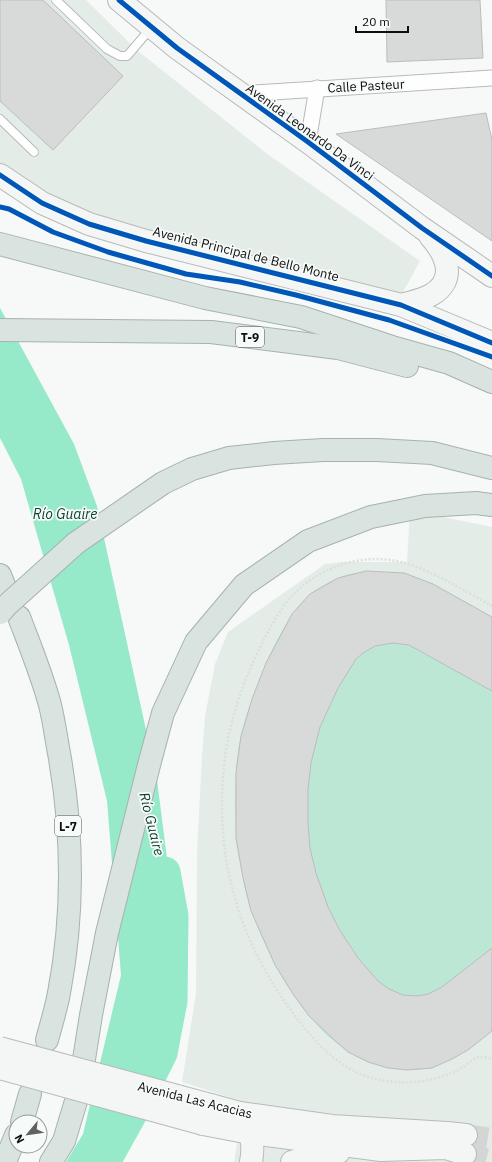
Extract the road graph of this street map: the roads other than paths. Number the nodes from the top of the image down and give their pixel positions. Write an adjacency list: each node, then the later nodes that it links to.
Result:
1 (56, 0): 3 (lane)
2 (119, 0): 3 (street, Avenida Leonardo Da Vinci)
3 (151, 27): 6 (street, Avenida Leonardo Da Vinci)
4 (492, 78): 5 (street, Calle Pasteur)
5 (317, 88): 6 (street, Calle Pasteur); 8 (street)
6 (240, 94): 8 (street, Avenida Leonardo Da Vinci)
7 (0, 120): 9 (lane)
8 (308, 142): 11 (street, Avenida Leonardo Da Vinci)
9 (34, 152)
10 (0, 175): 14 (street, Avenida Principal de Bello Monte)
11 (422, 228): 13 (street, Avenida Leonardo Da Vinci); 14 (street)
12 (0, 244): 17 (highway, T-9)
13 (492, 276)
14 (401, 305): 16 (street, Avenida Principal de Bello Monte)
15 (0, 330): 18 (highway, T-9)
16 (492, 343)
17 (492, 382)
18 (492, 398)
19 (492, 468): 21 (highway, bridge)
20 (492, 505): 31 (highway)
21 (10, 615): 22 (highway, L-7)
22 (47, 1040)
23 (0, 1048): 28 (street, Avenida Las Acacias, bridge)
24 (0, 1068): 28 (street, Avenida Las Acacias, bridge)
25 (30, 1094): 27 (highway)
26 (240, 1113): 28 (street, Avenida Las Acacias); 29 (street); 30 (street, Avenida Las Acacias)
27 (24, 1114)
28 (207, 1114): 29 (street, Avenida Las Acacias)
29 (250, 1133): 30 (street, Avenida Las Acacias); 32 (street)
30 (381, 1150): 33 (street)
31 (51, 1162)
32 (251, 1162)
33 (292, 1162)

